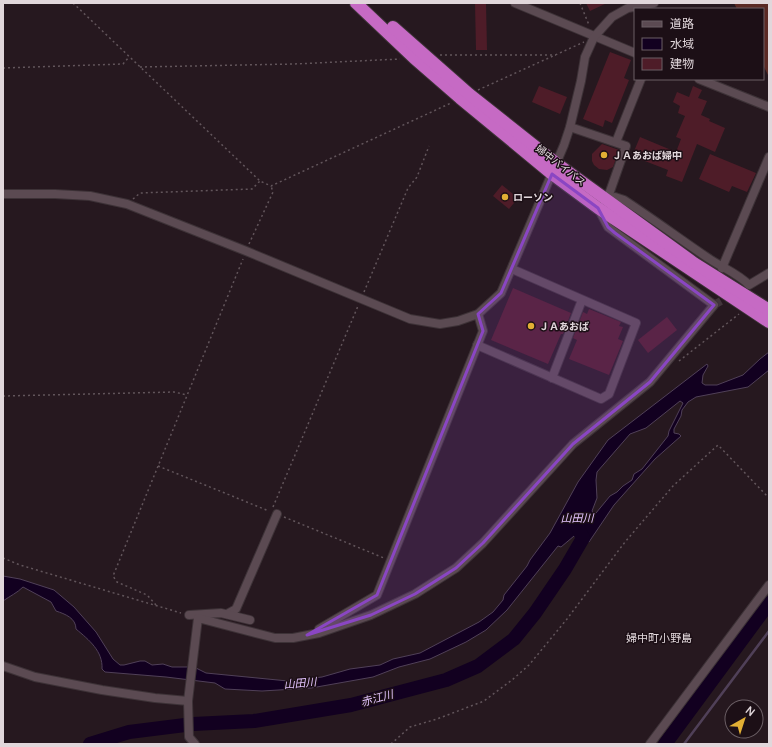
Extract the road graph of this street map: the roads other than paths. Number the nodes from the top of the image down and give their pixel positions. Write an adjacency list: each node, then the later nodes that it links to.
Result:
1 (356, 3): 9 (highway, 婦中バイパス)
2 (367, 3): 9 (highway, 婦中バイパス)
3 (515, 3): 5 (street)
4 (654, 3): 5 (street)
5 (594, 37): 6 (street); 11 (street)
6 (634, 53)
7 (641, 80): 12 (street)
8 (702, 80): 10 (street)
9 (465, 96): 14 (highway, 婦中バイパス)
10 (769, 107)
11 (570, 127): 12 (street); 14 (street)
12 (616, 142): 16 (street)
13 (769, 157): 17 (street)
14 (554, 169): 16 (highway, 婦中バイパス); 18 (street)
15 (3, 194): 22 (street)
16 (603, 204): 17 (street); 21 (highway, 婦中バイパス); 31 (street)
17 (722, 268): 19 (street)
18 (512, 269): 20 (street); 22 (street)
19 (769, 273)
20 (582, 300): 25 (street); 25 (street)
21 (756, 308): 23 (highway, 婦中バイパス)
22 (478, 314): 24 (street)
23 (769, 322)
24 (478, 345): 25 (street); 31 (street)
25 (552, 378)
26 (274, 513): 28 (street)
27 (769, 585): 35 (street)
28 (227, 614): 29 (street); 30 (street)
29 (189, 615)
30 (250, 620)
31 (307, 635): 33 (street)
32 (3, 666): 33 (street)
33 (188, 701): 34 (street)
34 (195, 744)
35 (650, 744)

